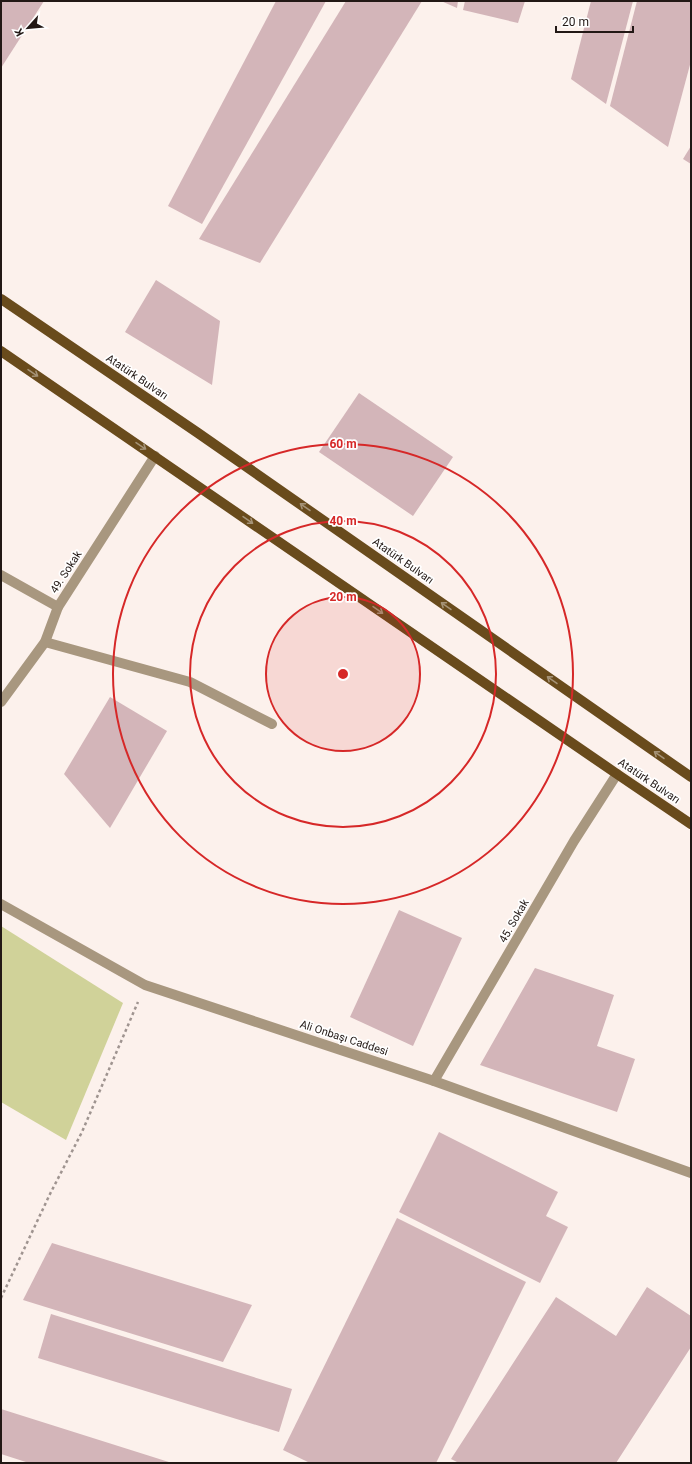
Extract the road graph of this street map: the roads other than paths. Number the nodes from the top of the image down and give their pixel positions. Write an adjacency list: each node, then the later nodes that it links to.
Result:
1 (1, 299): 10 (main road, Atatürk Bulvarı, one-way to 1)
2 (1, 351): 3 (main road, Atatürk Bulvarı, one-way to 3)
3 (155, 456): 5 (street, 49. Sokak); 9 (main road, Atatürk Bulvarı, one-way to 9)
4 (1, 575): 5 (street)
5 (58, 607): 6 (street, 49. Sokak)
6 (45, 642): 7 (street, 49. Sokak); 8 (street)
7 (1, 702)
8 (272, 724)
9 (617, 774): 11 (main road, Atatürk Bulvarı); 13 (street, 45. Sokak)
10 (691, 777)
11 (691, 824)
12 (1, 904): 13 (street, Ali Onbaşı Caddesi)
13 (434, 1081): 14 (street, Ali Onbaşı Caddesi)
14 (691, 1173)

